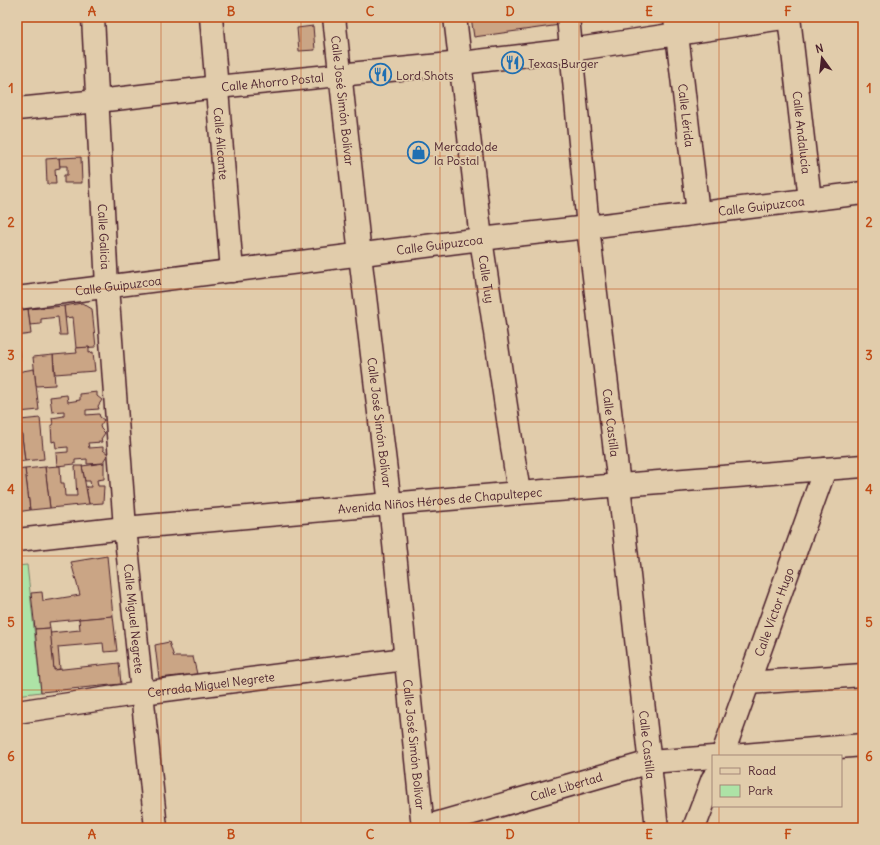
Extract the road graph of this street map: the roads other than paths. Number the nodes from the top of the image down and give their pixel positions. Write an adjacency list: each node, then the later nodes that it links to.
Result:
1 (93, 17): 12 (street, Calle Galicia)
2 (211, 17): 11 (street, Calle Alicante)
3 (334, 17): 10 (street, Calle José Simón Bolívar)
4 (455, 17): 9 (street, Calle Tuy)
5 (568, 17): 8 (street, Calle Castilla)
6 (789, 17): 7 (street, Calle Ahorro Postal); 15 (street, Calle Andalucía)
7 (676, 26): 8 (street, Calle Ahorro Postal); 16 (street, Calle Lérida)
8 (571, 50): 9 (street, Calle Ahorro Postal); 17 (street, Calle Castilla)
9 (461, 63): 10 (street, Calle Ahorro Postal); 18 (street, Calle Tuy)
10 (340, 75): 11 (street, Calle Ahorro Postal); 19 (street, Calle José Simón Bolívar)
11 (217, 87): 12 (street, Calle Ahorro Postal); 20 (street, Calle Alicante)
12 (98, 101): 13 (street, Calle Ahorro Postal); 21 (street, Calle Galicia)
13 (17, 109)
14 (863, 193): 15 (street, Calle Guipuzcoa)
15 (810, 200): 16 (street, Calle Guipuzcoa)
16 (698, 213): 17 (street, Calle Guipuzcoa)
17 (588, 227): 18 (street, Calle Guipuzcoa); 25 (street, Calle Castilla)
18 (481, 239): 19 (street, Calle Guipuzcoa); 26 (street, Calle Tuy)
19 (360, 255): 20 (street, Calle Guipuzcoa); 27 (street, Calle José Simón Bolívar)
20 (232, 271): 21 (street, Calle Guipuzcoa)
21 (107, 286): 22 (street, Calle Guipuzcoa); 28 (street, Calle Galicia)
22 (17, 298)
23 (863, 466): 24 (street, Avenida Niños Héroes de Chapultepec)
24 (825, 469): 25 (street, Avenida Niños Héroes de Chapultepec); 32 (street, Calle Víctor Hugo)
25 (619, 485): 26 (street, Avenida Niños Héroes de Chapultepec); 39 (street, Calle Castilla)
26 (519, 493): 27 (street, Avenida Niños Héroes de Chapultepec)
27 (390, 504): 28 (street, Avenida Niños Héroes de Chapultepec); 30 (street, Calle José Simón Bolívar)
28 (125, 528): 29 (street, Avenida Niños Héroes de Chapultepec); 33 (street, Calle Miguel Negrete)
29 (17, 540)
30 (405, 659): 33 (street, Cerrada Miguel Negrete); 42 (street, Calle José Simón Bolívar)
31 (863, 675): 32 (street)
32 (748, 683): 36 (street, Calle Víctor Hugo)
33 (142, 693): 34 (street, Cerrada Miguel Negrete); 41 (street, Calle Miguel Negrete)
34 (17, 712)
35 (863, 745): 37 (street)
36 (722, 755)
37 (744, 755)
38 (712, 757): 39 (street, Calle Libertad)
39 (650, 762): 42 (street, Calle Libertad); 43 (street, Calle Castilla)
40 (712, 781): 44 (street)
41 (156, 828)
42 (422, 828)
43 (657, 828)
44 (694, 828)

